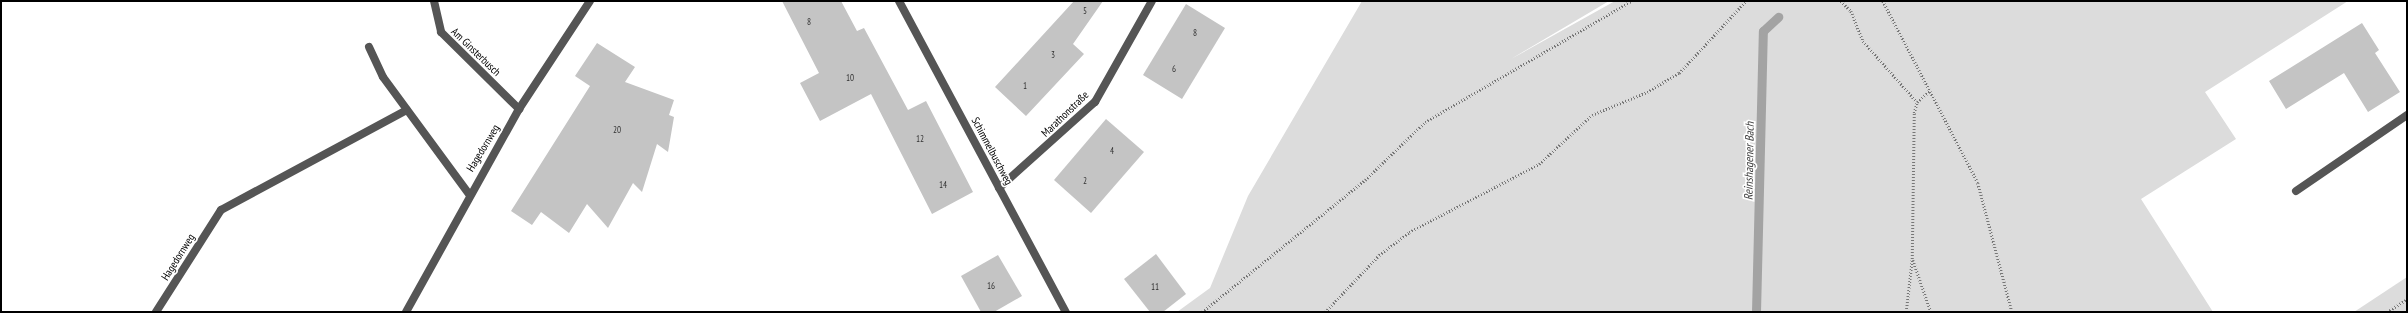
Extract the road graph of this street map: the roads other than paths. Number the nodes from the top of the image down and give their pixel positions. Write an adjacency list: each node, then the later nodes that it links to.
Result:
1 (434, 1): 6 (street, Am Ginsterbusch)
2 (590, 1): 6 (street, Hagedornweg)
3 (899, 1): 9 (street, Schimmelbuschweg)
4 (1152, 1): 9 (street, Marathonstraße)
5 (369, 47): 7 (street)
6 (519, 109): 11 (street, Hagedornweg)
7 (407, 110): 11 (street); 12 (street, Hagedornweg)
8 (2407, 115): 10 (street)
9 (999, 188): 14 (street, Schimmelbuschweg)
10 (2296, 191)
11 (469, 194): 13 (street, Hagedornweg)
12 (156, 312)
13 (406, 312)
14 (1066, 312)

